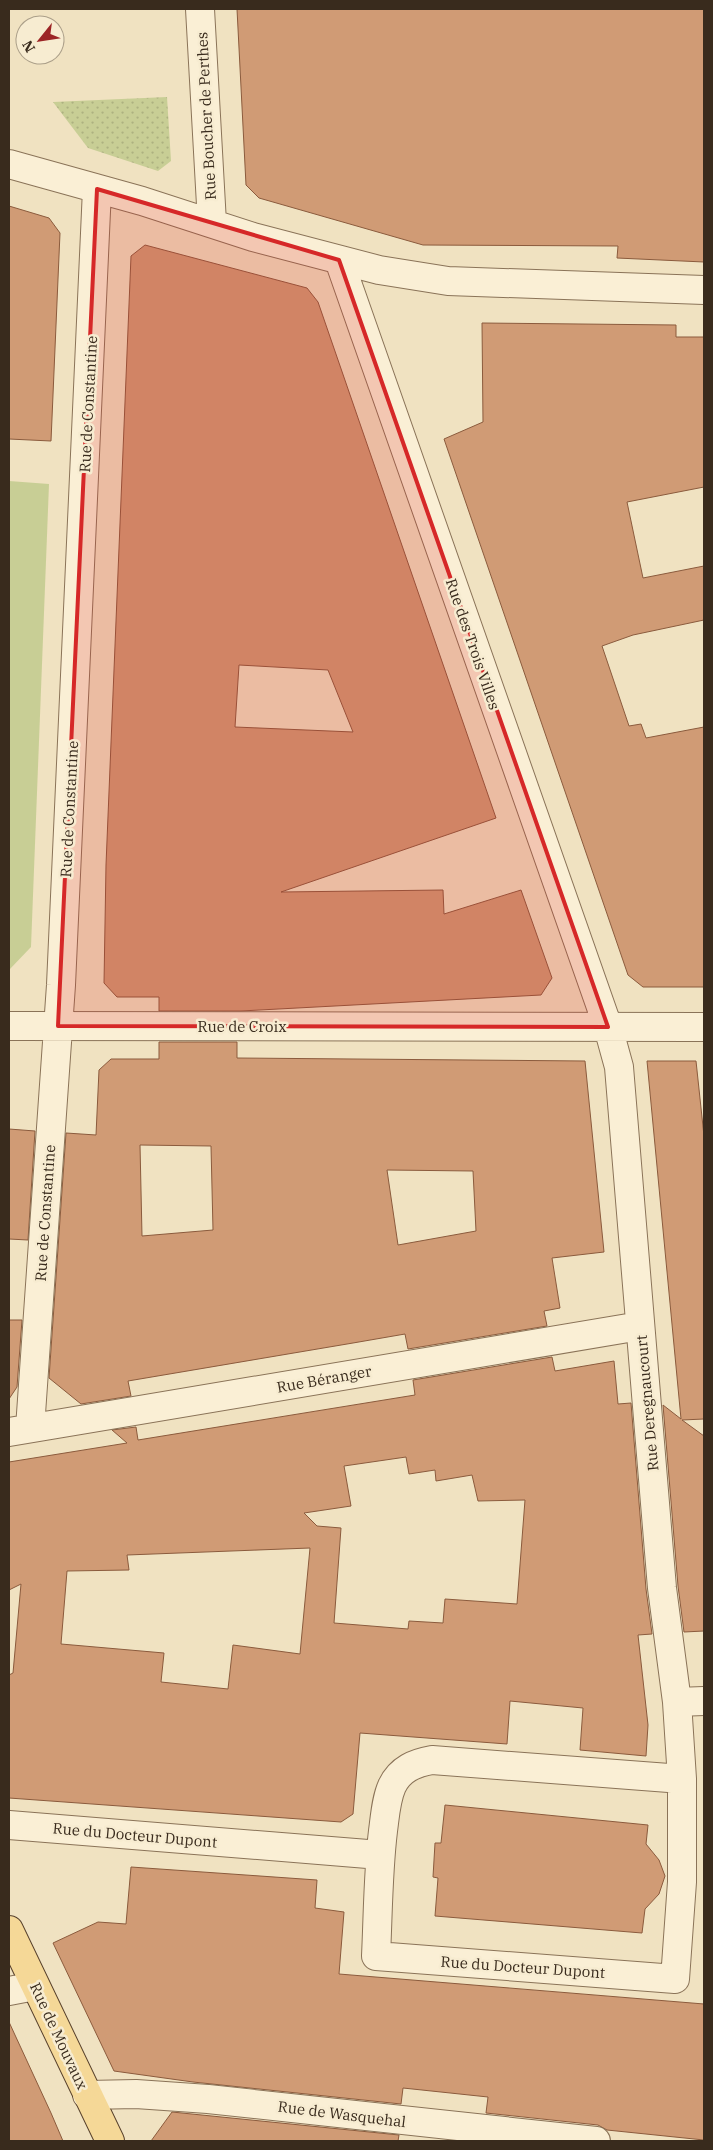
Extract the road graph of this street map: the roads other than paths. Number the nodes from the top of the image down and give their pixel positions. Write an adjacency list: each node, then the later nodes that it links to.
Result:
1 (200, 9): 4 (street, Rue Boucher de Perthes)
2 (9, 164): 3 (street)
3 (97, 189): 4 (street); 8 (street, Rue de Constantine)
4 (212, 224): 5 (street)
5 (339, 260): 6 (street); 9 (street, Rue des Trois Villes)
6 (704, 290)
7 (9, 1026): 8 (street, Rue de Croix)
8 (58, 1026): 9 (street, Rue de Croix); 12 (street, Rue de Constantine)
9 (608, 1027): 10 (street, Rue de Croix); 11 (street, Rue Deregnaucourt)
10 (704, 1027)
11 (640, 1326): 12 (street, Rue Béranger); 13 (street, Rue Deregnaucourt)
12 (19, 1430)
13 (677, 1702): 14 (street); 15 (street, Rue Deregnaucourt)
14 (704, 1702)
15 (682, 1779): 17 (street, Rue du Docteur Dupont); 18 (street, Rue du Docteur Dupont)
16 (9, 1824): 17 (street, Rue du Docteur Dupont)
17 (380, 1855): 18 (street, Rue du Docteur Dupont)
18 (693, 1882)
19 (9, 1930): 20 (main road, Rue de Mouvaux)
20 (35, 1986): 21 (street); 22 (main road, Rue de Mouvaux)
21 (9, 1991)
22 (87, 2095): 23 (main road, Rue de Mouvaux); 24 (street, Rue de Wasquehal)
23 (110, 2141)
24 (596, 2141)

